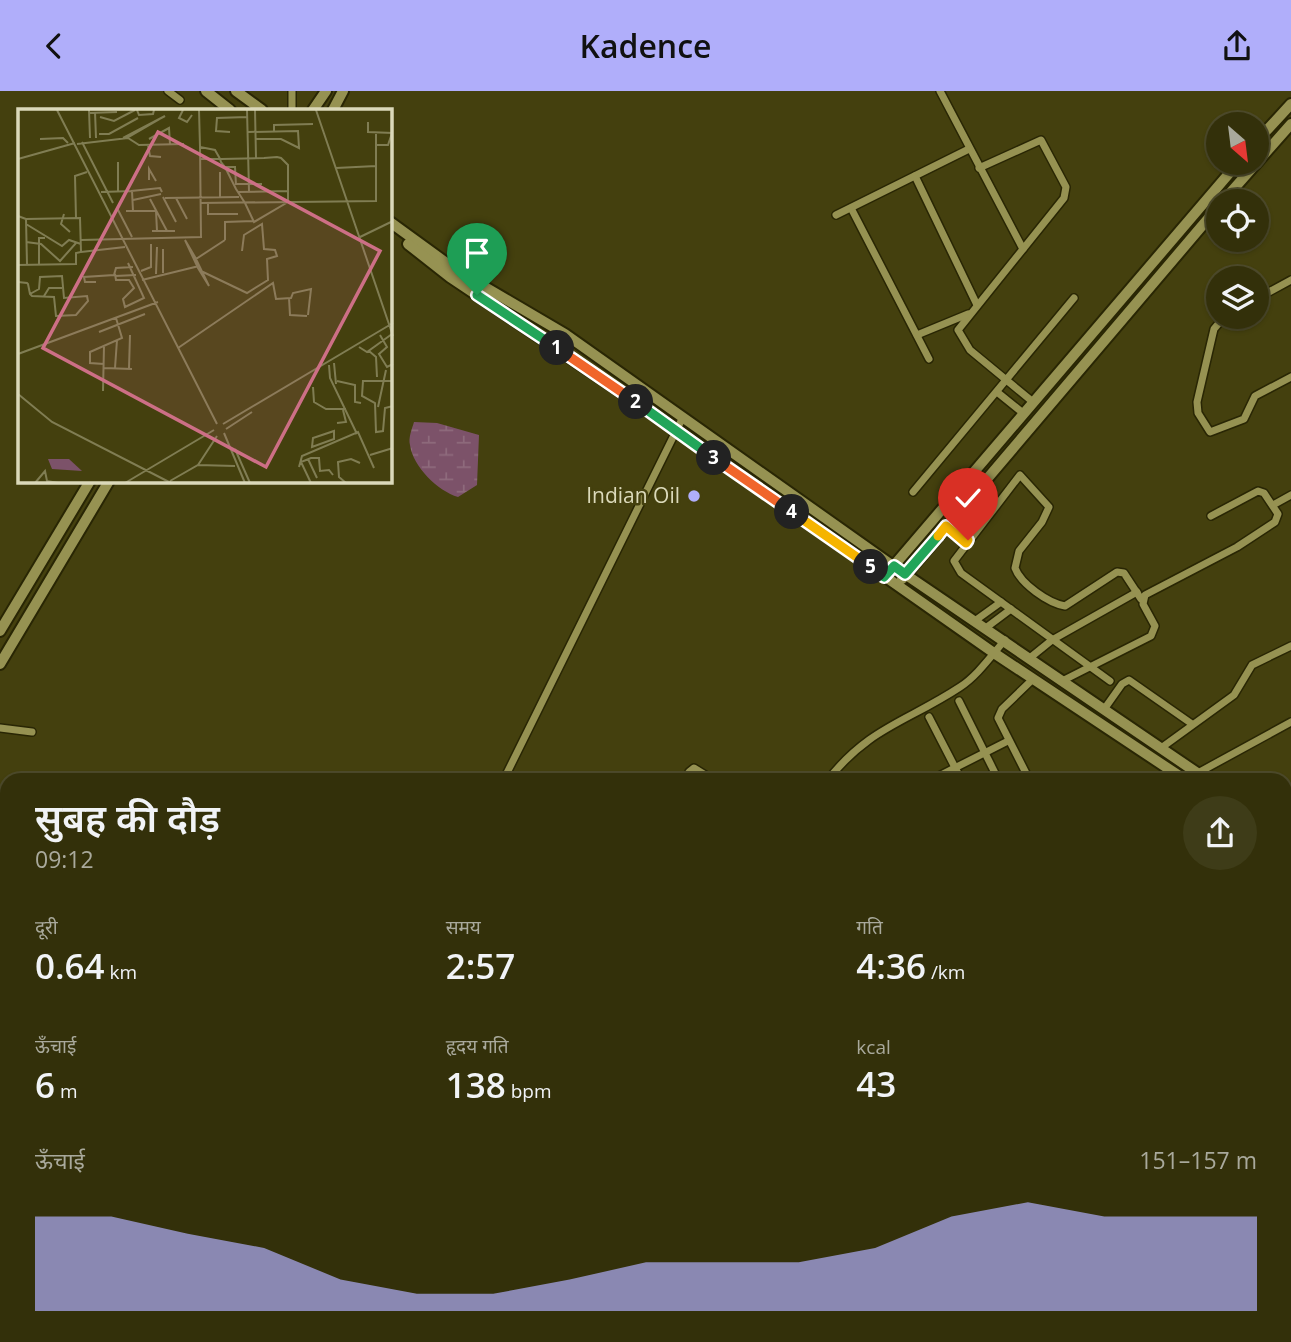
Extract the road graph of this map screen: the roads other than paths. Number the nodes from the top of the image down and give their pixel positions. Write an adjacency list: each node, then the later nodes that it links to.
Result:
1 (168, 91): 8 (street)
2 (206, 91): 10 (street)
3 (236, 91): 11 (street)
4 (292, 91): 12 (street)
5 (326, 91): 13 (street)
6 (343, 91): 14 (street)
7 (940, 91): 17 (street)
8 (180, 100)
9 (1291, 104): 16 (street)
10 (229, 109)
11 (261, 109)
12 (292, 109)
13 (311, 109)
14 (334, 109)
15 (1291, 124): 21 (street)
16 (1269, 128)
17 (969, 149): 18 (street); 20 (street)
18 (979, 168): 27 (street); 27 (street)
19 (1228, 175): 39 (street)
20 (915, 176): 22 (street); 31 (street)
21 (1234, 189)
22 (851, 208): 23 (street); 34 (street)
23 (836, 215)
24 (1206, 222): 49 (street)
25 (392, 224): 41 (street)
26 (392, 232): 42 (street)
27 (1023, 249): 31 (street)
28 (1291, 280): 29 (street)
29 (1269, 292)
30 (1074, 298): 37 (street)
31 (976, 305): 32 (street)
32 (969, 314): 34 (street); 37 (street)
33 (1214, 329): 36 (street)
34 (917, 335): 35 (street)
35 (929, 359)
36 (1291, 377)
37 (1006, 380): 38 (street); 39 (street)
38 (997, 392): 40 (street); 45 (street)
39 (1033, 402): 40 (street)
40 (1023, 413): 51 (street)
41 (688, 421): 42 (street); 51 (street)
42 (680, 435): 53 (street); 84 (street)
43 (89, 483): 56 (street)
44 (108, 483): 59 (street)
45 (913, 492)
46 (1291, 495): 47 (street)
47 (1273, 505): 48 (street); 55 (street)
48 (1211, 516)
49 (946, 526): 50 (street); 52 (street)
50 (966, 543): 55 (street); 57 (street)
51 (894, 566): 52 (street); 53 (street)
52 (905, 574): 54 (street); 60 (street)
53 (884, 577): 54 (street)
54 (898, 586): 66 (street)
55 (1139, 596): 64 (street); 69 (street)
56 (17, 602): 59 (street); 62 (street)
57 (1001, 602): 58 (street); 60 (street)
58 (1010, 609): 61 (street); 64 (street)
59 (33, 611): 68 (street)
60 (976, 620): 61 (street)
61 (987, 627): 63 (street)
62 (0, 631)
63 (1005, 639): 66 (street); 67 (street)
64 (1052, 640): 67 (street); 69 (street)
65 (1291, 646): 77 (street)
66 (994, 653): 70 (street); 85 (street)
67 (1031, 657): 71 (street)
68 (0, 664)
69 (1090, 668): 71 (street); 72 (street)
70 (1033, 678): 80 (street); 90 (street)
71 (1064, 680): 74 (street)
72 (1110, 681)
73 (959, 701): 82 (street)
74 (1105, 708): 77 (street); 81 (street)
75 (929, 717): 83 (street)
76 (1291, 722): 91 (street)
77 (1192, 725): 81 (street)
78 (0, 728): 79 (street)
79 (32, 732)
80 (1008, 741): 82 (street); 89 (street)
81 (1161, 748): 91 (street)
82 (985, 753): 83 (street); 88 (street)
83 (955, 767): 86 (street); 87 (street)
84 (507, 773)
85 (834, 773)
86 (944, 773)
87 (958, 773)
88 (995, 773)
89 (1026, 773)
90 (1175, 773)
91 (1198, 773)

